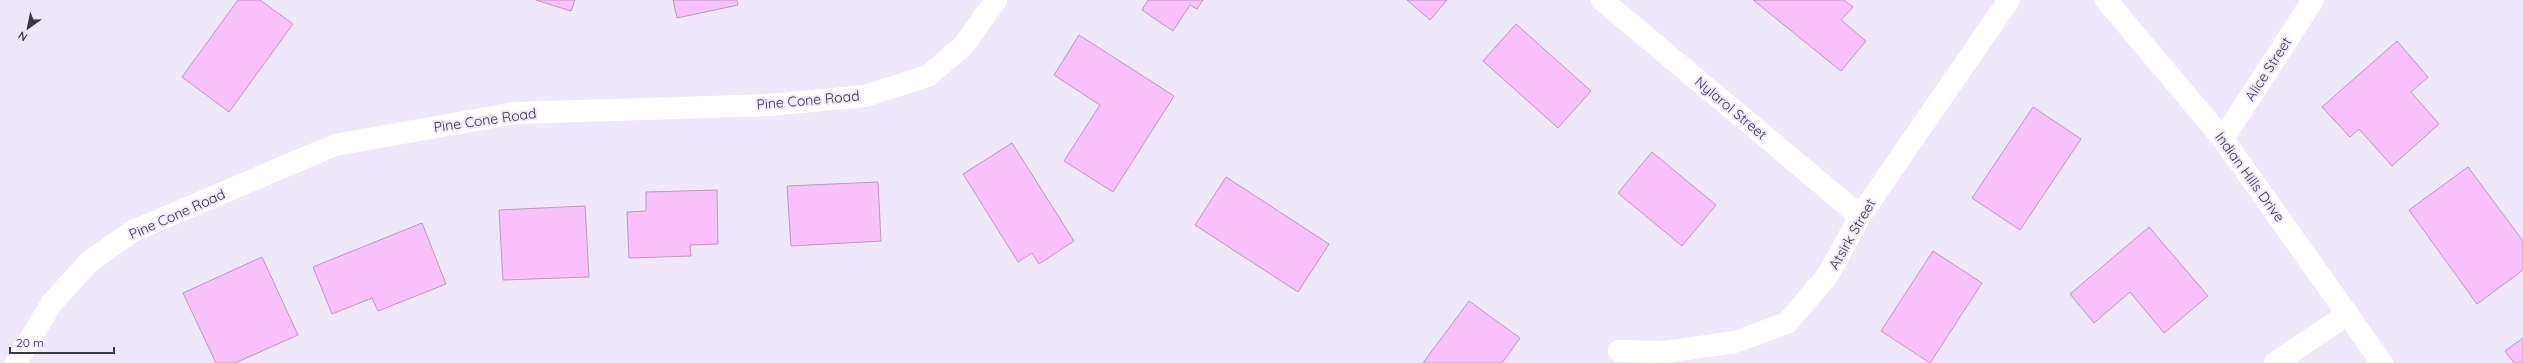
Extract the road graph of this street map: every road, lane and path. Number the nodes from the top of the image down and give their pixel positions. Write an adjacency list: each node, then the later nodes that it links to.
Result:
1 (996, 0): 10 (street, Pine Cone Road)
2 (1602, 0): 7 (street, Nylarol Street)
3 (2009, 0): 7 (street, Atsirk Street)
4 (2106, 0): 6 (street, Indian Hills Drive)
5 (2313, 0): 6 (street, Alice Street)
6 (2223, 139): 8 (street, Indian Hills Drive)
7 (1860, 216): 9 (street, Atsirk Street)
8 (2348, 314): 11 (street); 12 (street, Indian Hills Drive)
9 (1619, 351)
10 (16, 363)
11 (2276, 363)
12 (2382, 363)

